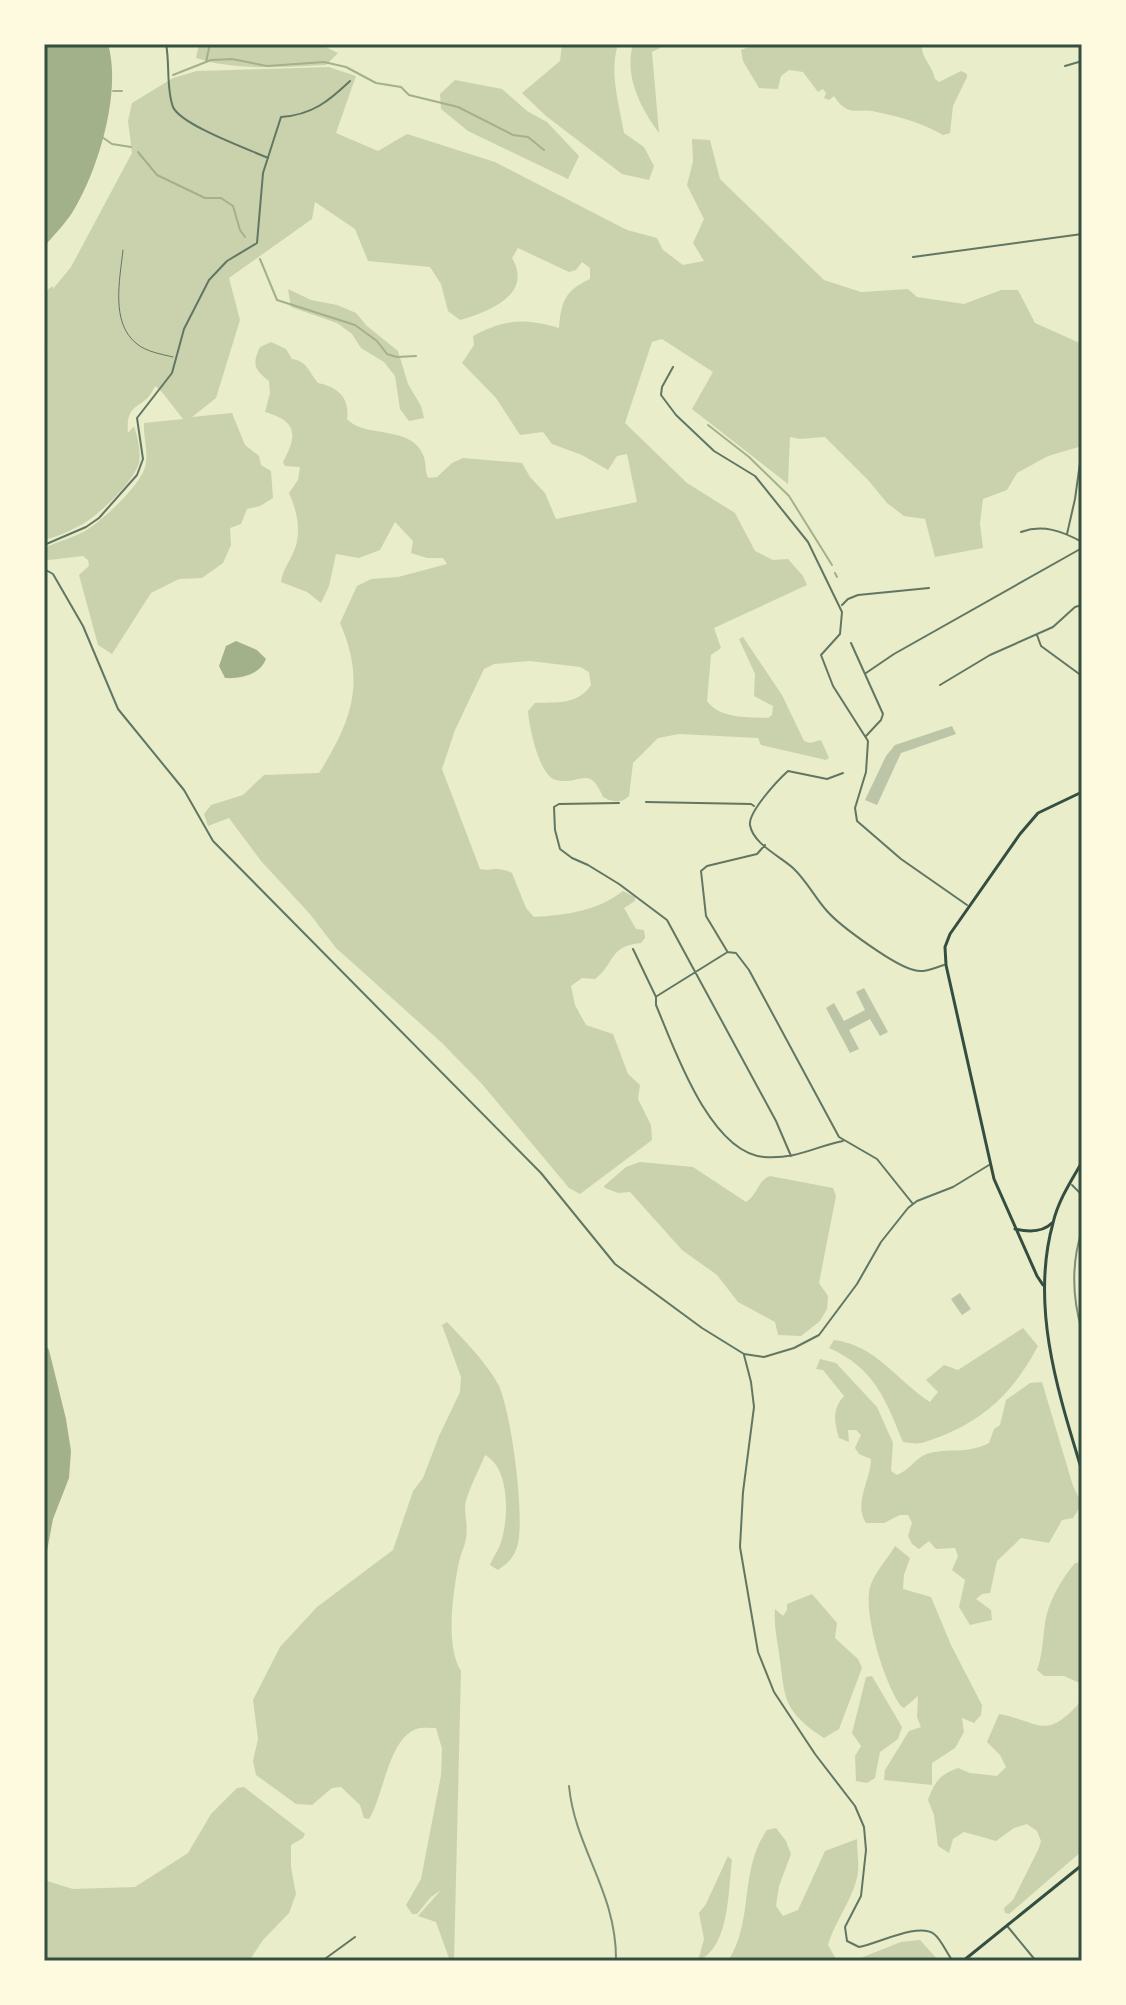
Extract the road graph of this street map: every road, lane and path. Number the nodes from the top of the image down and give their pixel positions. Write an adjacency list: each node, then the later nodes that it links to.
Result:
1 (166, 44): 5 (street)
2 (1082, 61): 3 (street)
3 (1065, 66)
4 (350, 81): 5 (street)
5 (269, 158): 9 (street)
6 (1082, 234): 8 (street)
7 (123, 250): 9 (lane)
8 (913, 257)
9 (176, 358): 15 (street)
10 (673, 367): 20 (street)
11 (1080, 463): 13 (street)
12 (1021, 532): 13 (street)
13 (1067, 534): 14 (street)
14 (1082, 542)
15 (44, 545)
16 (1082, 548): 23 (street)
17 (44, 569): 49 (street)
18 (929, 588): 20 (street)
19 (1082, 605): 21 (street)
20 (841, 608): 26 (street)
21 (1036, 634): 24 (street); 25 (street)
22 (851, 643): 23 (street)
23 (866, 673): 26 (street)
24 (1082, 676)
25 (940, 685)
26 (866, 736): 33 (street)
27 (843, 773): 31 (street)
28 (1082, 792): 33 (main road)
29 (646, 802): 31 (street)
30 (619, 803): 37 (street)
31 (755, 807): 32 (street)
32 (765, 845): 35 (street); 36 (street)
33 (968, 906): 36 (main road)
34 (633, 949): 38 (street)
35 (727, 952): 37 (street); 39 (street)
36 (946, 965): 42 (main road)
37 (695, 970): 38 (street); 40 (street)
38 (656, 997): 40 (street)
39 (843, 1141): 40 (street); 45 (street)
40 (791, 1156)
41 (1082, 1162): 43 (main road)
42 (990, 1164): 45 (street); 47 (main road)
43 (1070, 1183): 44 (street); 46 (main road)
44 (1082, 1195)
45 (913, 1205): 49 (street)
46 (1053, 1223): 47 (main road); 48 (main road)
47 (1015, 1229): 48 (main road)
48 (1045, 1288): 50 (main road)
49 (744, 1354): 55 (street)
50 (1082, 1471)
51 (1082, 1865): 52 (main road)
52 (1007, 1926): 56 (main road); 57 (street)
53 (355, 1937): 54 (street)
54 (322, 1961)
55 (953, 1961)
56 (963, 1961)
57 (1036, 1961)

